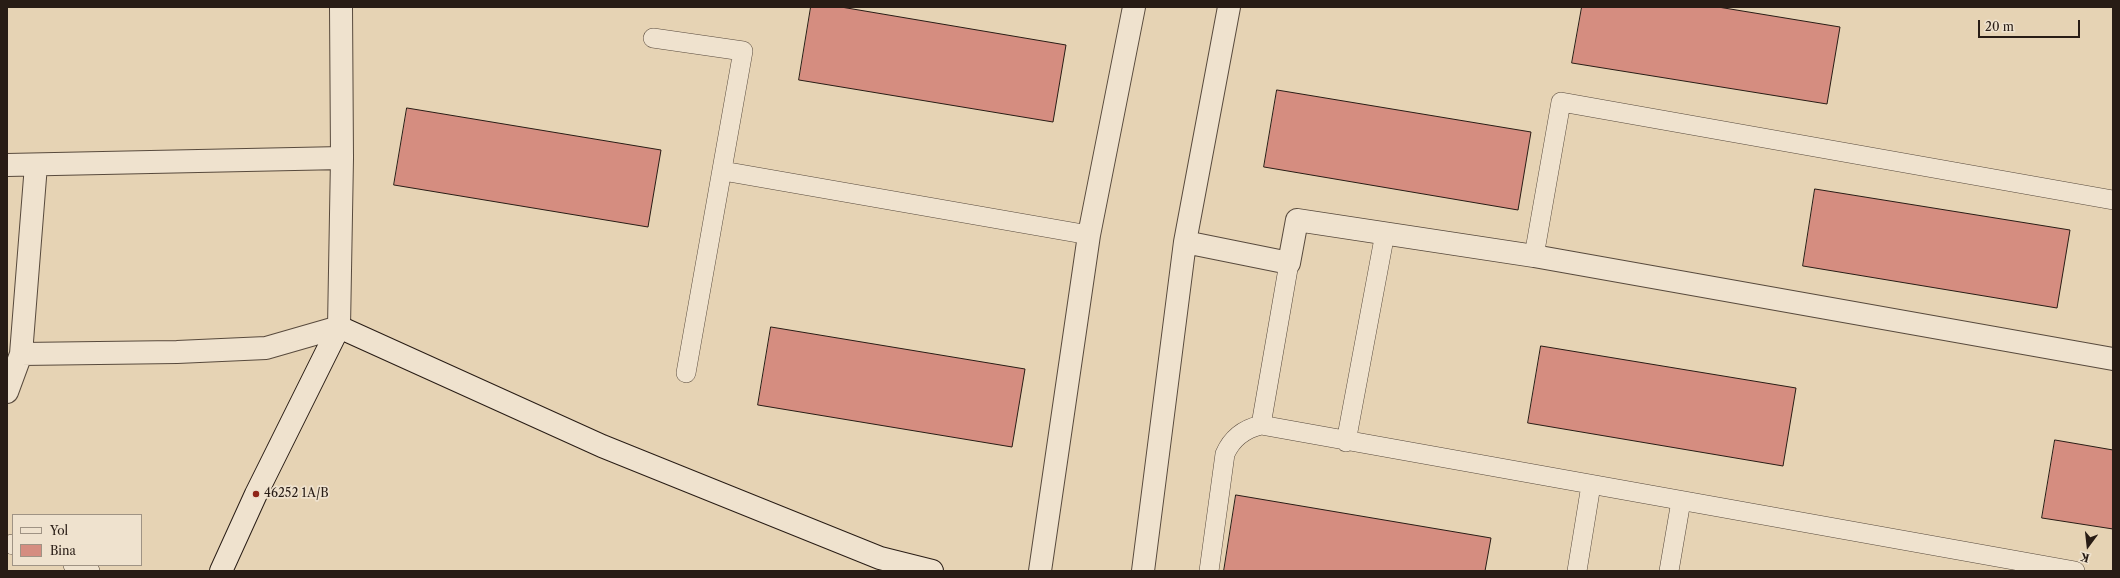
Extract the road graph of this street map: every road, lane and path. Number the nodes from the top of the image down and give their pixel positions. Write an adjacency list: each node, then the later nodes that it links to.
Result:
1 (341, 7): 5 (street)
2 (1134, 7): 11 (street)
3 (1228, 7): 12 (street)
4 (653, 38): 8 (lane)
5 (342, 158): 7 (street); 15 (street)
6 (7, 165): 7 (street)
7 (36, 165): 16 (street)
8 (723, 171): 11 (lane); 18 (lane)
9 (2113, 200): 13 (lane)
10 (1385, 233): 13 (street); 14 (street); 21 (lane)
11 (1089, 235): 28 (street)
12 (1185, 242): 14 (street); 29 (street)
13 (1534, 256): 17 (street)
14 (1289, 263): 20 (lane)
15 (339, 327): 16 (street); 26 (street); 27 (street)
16 (21, 354): 19 (street)
17 (2113, 359)
18 (686, 373)
19 (7, 392)
20 (1261, 425): 21 (lane); 30 (lane)
21 (1346, 442): 22 (lane)
22 (1590, 485): 23 (lane); 31 (lane)
23 (1681, 501): 32 (lane); 33 (lane)
24 (76, 566): 25 (lane)
25 (90, 571)
26 (221, 571)
27 (932, 571)
28 (1040, 571)
29 (1143, 571)
30 (1209, 571)
31 (1577, 571)
32 (1669, 571)
33 (2075, 571)

